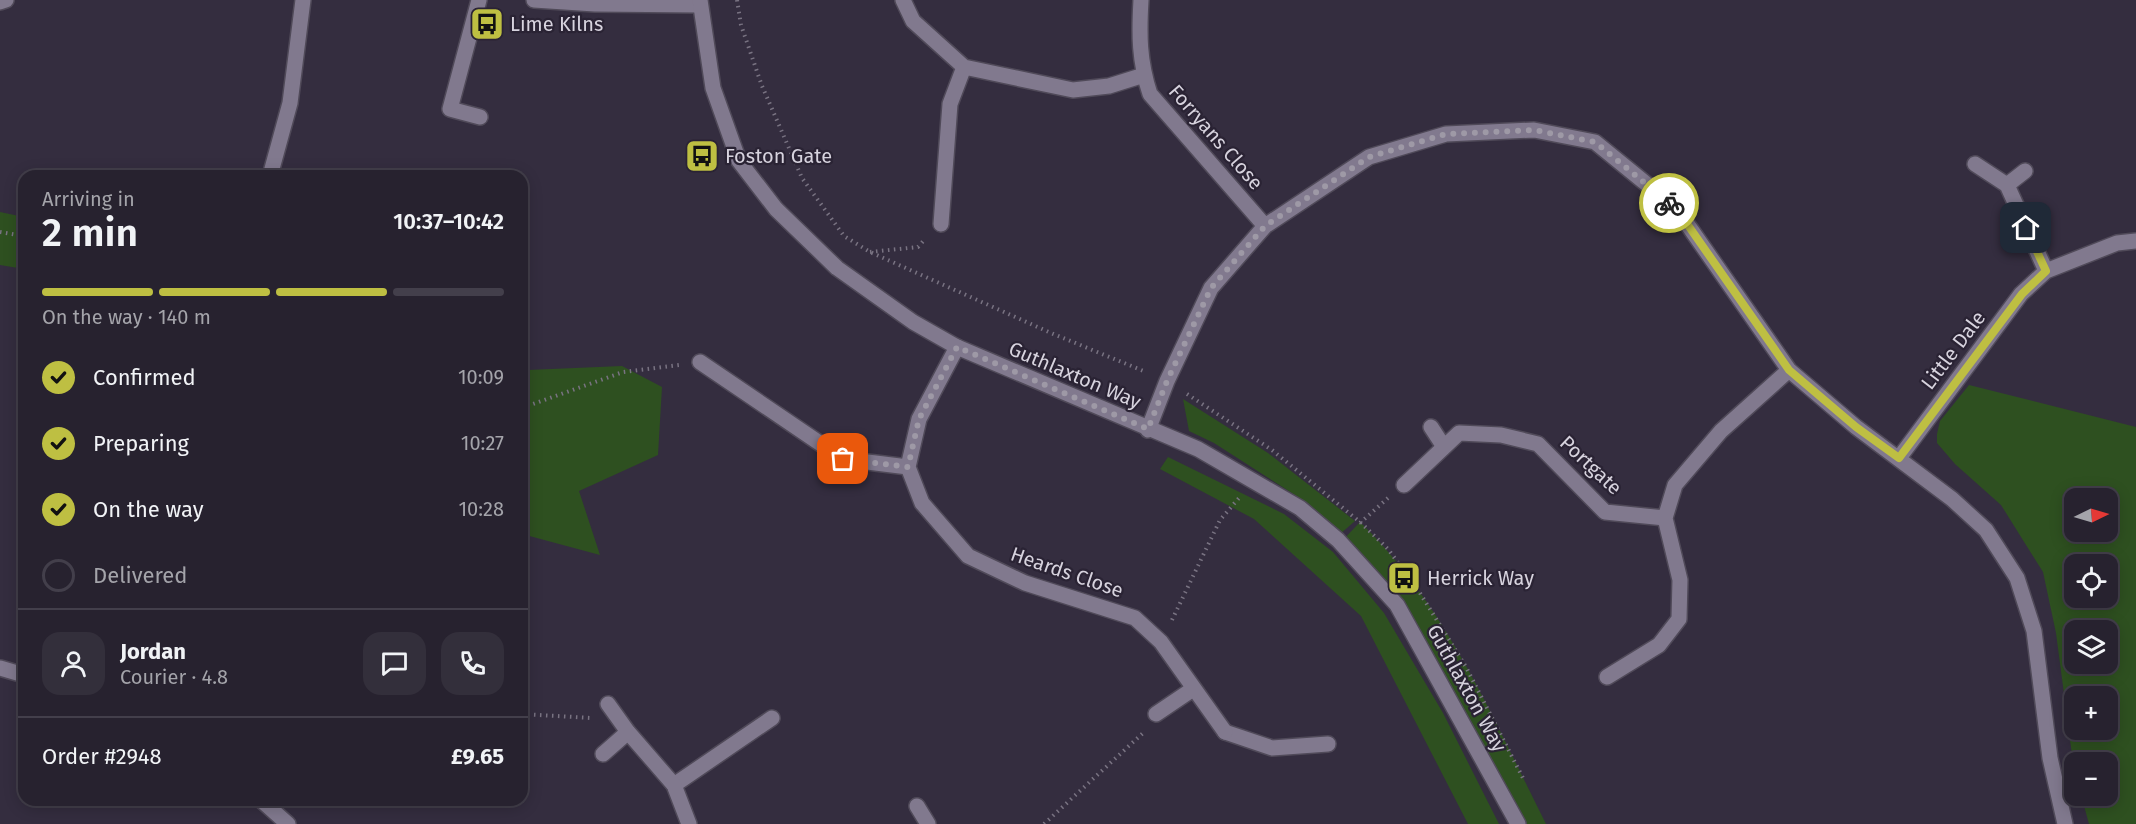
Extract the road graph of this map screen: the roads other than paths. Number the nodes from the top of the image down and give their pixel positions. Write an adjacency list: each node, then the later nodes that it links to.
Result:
1 (6, 0): 7 (street)
2 (303, 0): 13 (street)
3 (479, 0): 11 (street)
4 (534, 0): 8 (street)
5 (903, 0): 9 (street)
6 (1141, 0): 10 (street, Forryans Close)
7 (0, 2)
8 (700, 2): 20 (street, Guthlaxton Way)
9 (964, 67): 10 (street); 16 (street)
10 (1144, 75): 17 (street, Forryans Close)
11 (480, 117)
12 (1975, 164): 15 (street)
13 (272, 170)
14 (2025, 171): 15 (street)
15 (2007, 185): 19 (street)
16 (941, 224)
17 (1265, 226): 22 (street); 24 (street)
18 (2136, 241): 19 (street, Little Dale)
19 (2046, 271): 26 (street, Little Dale)
20 (957, 347): 24 (street, Guthlaxton Way); 27 (street)
21 (700, 362): 27 (street)
22 (1789, 370): 26 (street); 29 (street)
23 (1431, 427): 25 (street)
24 (1148, 429): 46 (street, Guthlaxton Way)
25 (1444, 447): 28 (street, Portgate); 29 (street, Portgate)
26 (1899, 458): 47 (street)
27 (908, 467): 33 (street, Heards Close)
28 (1404, 485)
29 (1665, 518): 32 (street)
30 (0, 668): 31 (street)
31 (18, 673)
32 (1607, 677)
33 (1193, 688): 35 (street); 38 (street, Heards Close)
34 (608, 704): 37 (street)
35 (1156, 714)
36 (772, 718): 40 (street)
37 (628, 732): 39 (street); 40 (street)
38 (1328, 744)
39 (603, 754)
40 (674, 785): 44 (street)
41 (269, 806): 43 (street)
42 (917, 807): 45 (street)
43 (288, 824)
44 (689, 824)
45 (928, 824)
46 (1518, 824)
47 (2065, 824)

